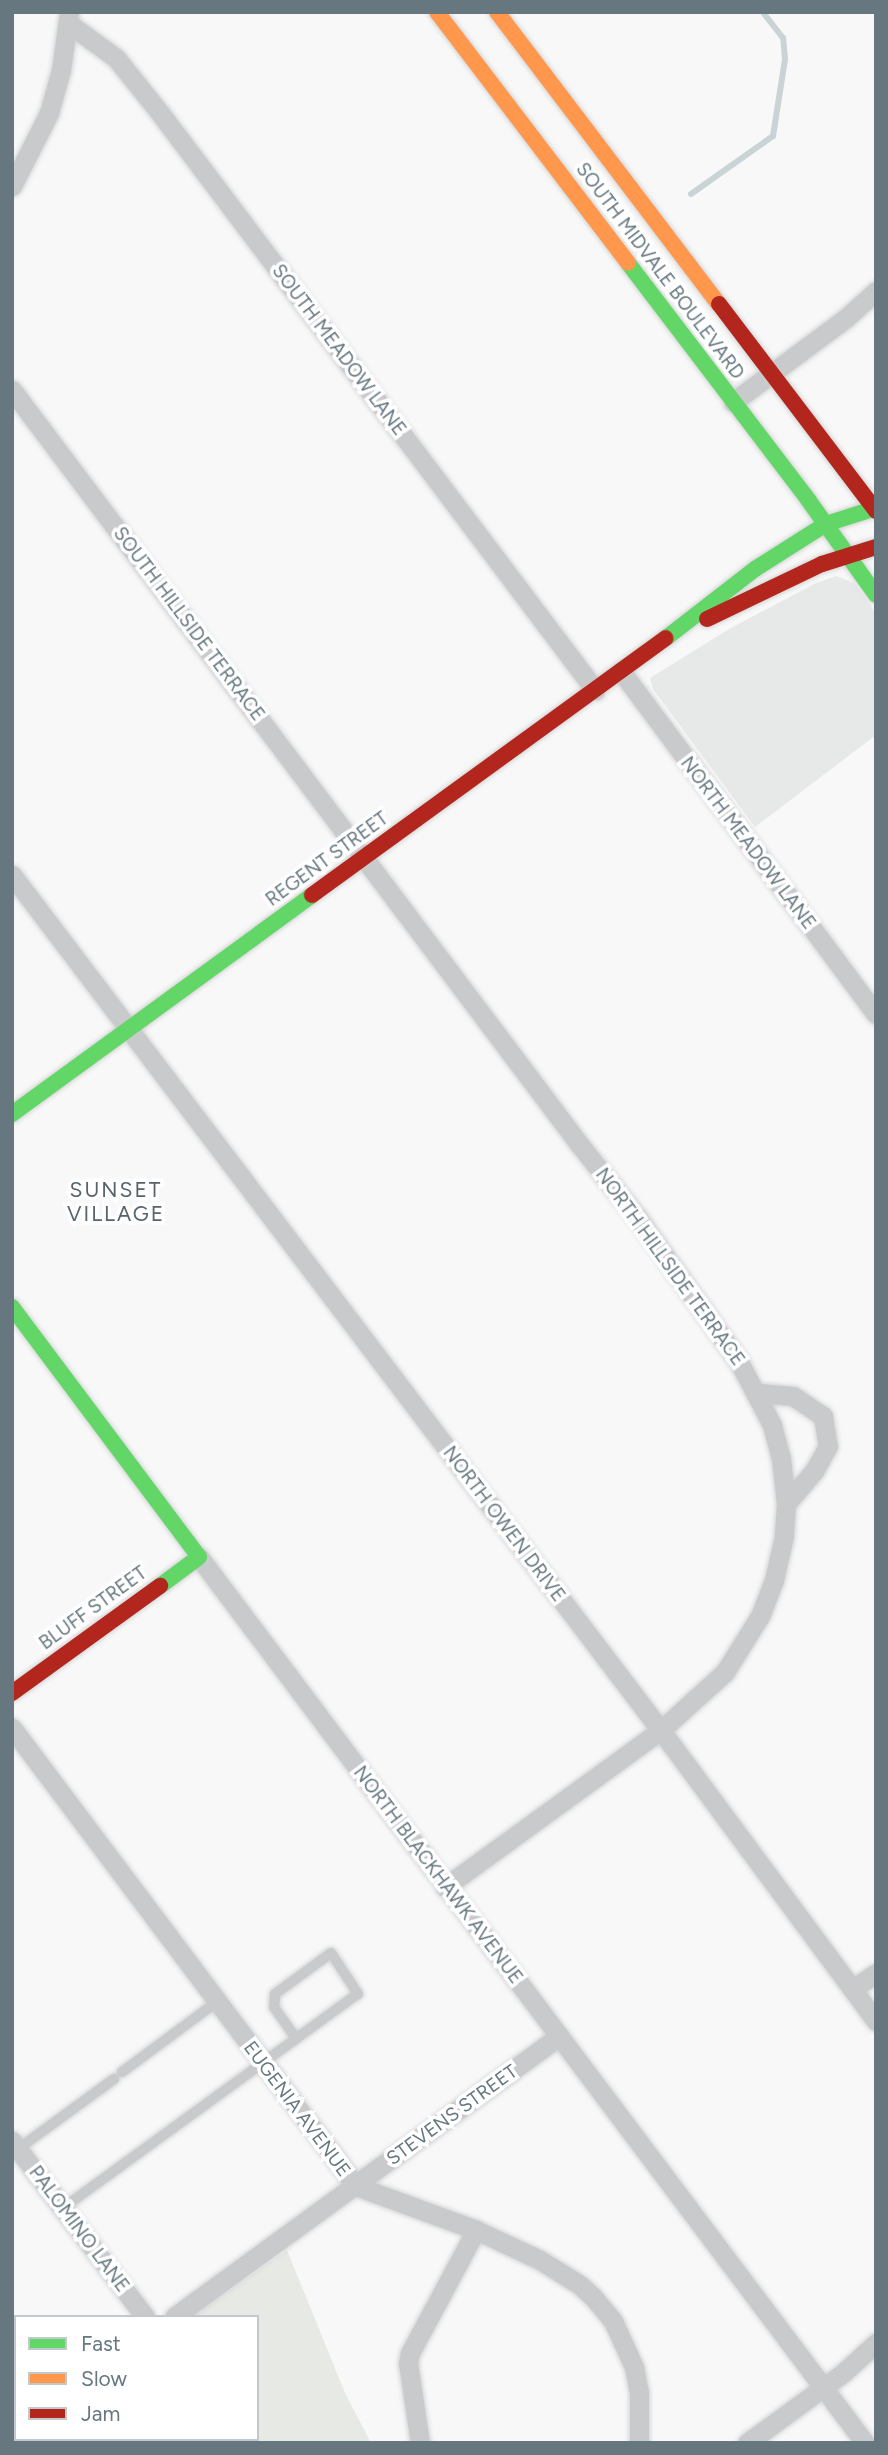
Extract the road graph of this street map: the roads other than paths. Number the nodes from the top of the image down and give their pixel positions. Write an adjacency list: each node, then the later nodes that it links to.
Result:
1 (437, 12): 8 (street, SOUTH MIDVALE BOULEVARD)
2 (497, 12): 6 (street, SOUTH MIDVALE BOULEVARD)
3 (69, 18): 4 (street); 16 (street, SOUTH MEADOW LANE)
4 (12, 186)
5 (876, 291): 6 (street)
6 (771, 374): 8 (street); 9 (street, SOUTH MIDVALE BOULEVARD)
7 (12, 390): 17 (street, SOUTH HILLSIDE TERRACE)
8 (733, 402): 10 (street, SOUTH MIDVALE BOULEVARD)
9 (875, 509): 10 (street, REGENT STREET)
10 (826, 524): 12 (street, SOUTH MIDVALE BOULEVARD); 14 (street, REGENT STREET)
11 (876, 547): 12 (street, REGENT STREET)
12 (848, 556): 13 (street, SOUTH MIDVALE BOULEVARD); 14 (street, REGENT STREET)
13 (876, 595)
14 (667, 637): 15 (street, REGENT STREET)
15 (621, 671): 16 (street, REGENT STREET); 19 (street, NORTH MEADOW LANE)
16 (595, 690): 17 (street, REGENT STREET)
17 (365, 857): 20 (street, REGENT STREET); 23 (street, NORTH HILLSIDE TERRACE)
18 (12, 875): 20 (street, NORTH OWEN DRIVE)
19 (876, 1014)
20 (129, 1030): 21 (street, REGENT STREET); 28 (street, NORTH OWEN DRIVE)
21 (12, 1114)
22 (12, 1307): 25 (street, NORTH BLACKHAWK AVENUE)
23 (758, 1393): 24 (street, NORTH HILLSIDE TERRACE); 24 (street)
24 (786, 1504): 28 (street, NORTH HILLSIDE TERRACE)
25 (199, 1558): 26 (street, BLUFF STREET); 29 (street, NORTH BLACKHAWK AVENUE)
26 (12, 1693)
27 (12, 1728): 32 (street, EUGENIA AVENUE)
28 (661, 1730): 29 (street, NORTH HILLSIDE TERRACE); 31 (street, NORTH OWEN DRIVE)
29 (445, 1887): 34 (street, NORTH BLACKHAWK AVENUE)
30 (876, 1973): 31 (street)
31 (853, 1989): 33 (street, NORTH OWEN DRIVE)
32 (218, 2001): 36 (street, EUGENIA AVENUE); 37 (lane)
33 (876, 2021)
34 (559, 2036): 38 (street, STEVENS STREET); 44 (street, NORTH BLACKHAWK AVENUE)
35 (296, 2038): 35 (lane); 36 (lane)
36 (262, 2063): 38 (street, EUGENIA AVENUE); 39 (lane)
37 (15, 2146): 39 (street, PALOMINO LANE)
38 (356, 2186): 40 (street, EUGENIA AVENUE); 42 (street, STEVENS STREET)
39 (63, 2208): 41 (street, PALOMINO LANE)
40 (476, 2230): 45 (street); 46 (street, EUGENIA AVENUE)
41 (143, 2315)
42 (177, 2315)
43 (876, 2343): 44 (street)
44 (823, 2388): 47 (street); 48 (street, NORTH BLACKHAWK AVENUE)
45 (421, 2443)
46 (639, 2443)
47 (747, 2443)
48 (865, 2443)

